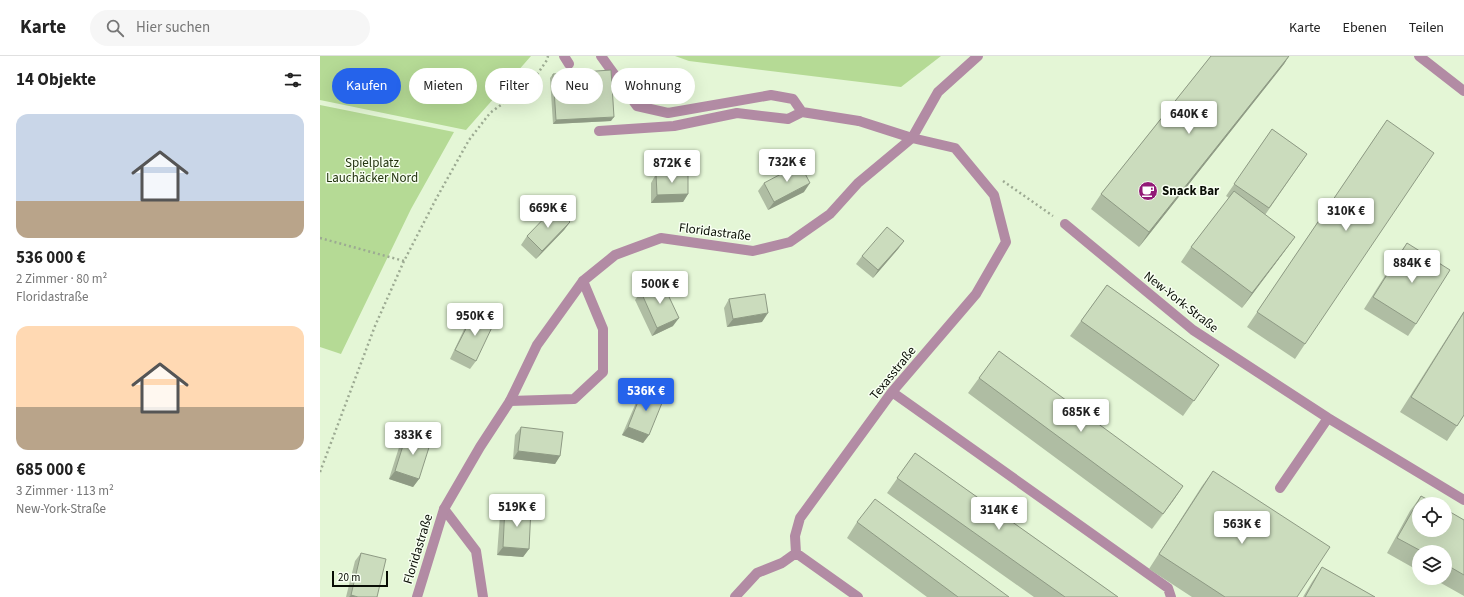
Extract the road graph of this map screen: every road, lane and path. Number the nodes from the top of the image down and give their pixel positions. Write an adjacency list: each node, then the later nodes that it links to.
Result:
1 (548, 56): 12 (path)
2 (601, 56): 6 (street)
3 (978, 56): 8 (street)
4 (1420, 56): 5 (street)
5 (1464, 91)
6 (802, 112): 7 (street); 8 (street)
7 (599, 130)
8 (912, 138): 13 (street, Floridastraße); 14 (street, Texasstraße)
9 (1000, 179): 10 (path)
10 (1065, 224): 16 (street, New-York-Straße)
11 (320, 238): 12 (path)
12 (404, 261): 17 (path)
13 (583, 281): 15 (street, Floridastraße); 15 (street)
14 (892, 392): 21 (street, Texasstraße); 26 (street)
15 (510, 401): 20 (street, Floridastraße)
16 (1328, 418): 18 (street); 19 (street, New-York-Straße)
17 (320, 472)
18 (1280, 488)
19 (1464, 500)
20 (444, 509): 22 (street, Floridastraße); 23 (street, Floridastraße)
21 (796, 553): 24 (street); 25 (street)
22 (417, 597)
23 (483, 597)
24 (735, 597)
25 (858, 597)
26 (1171, 597)

